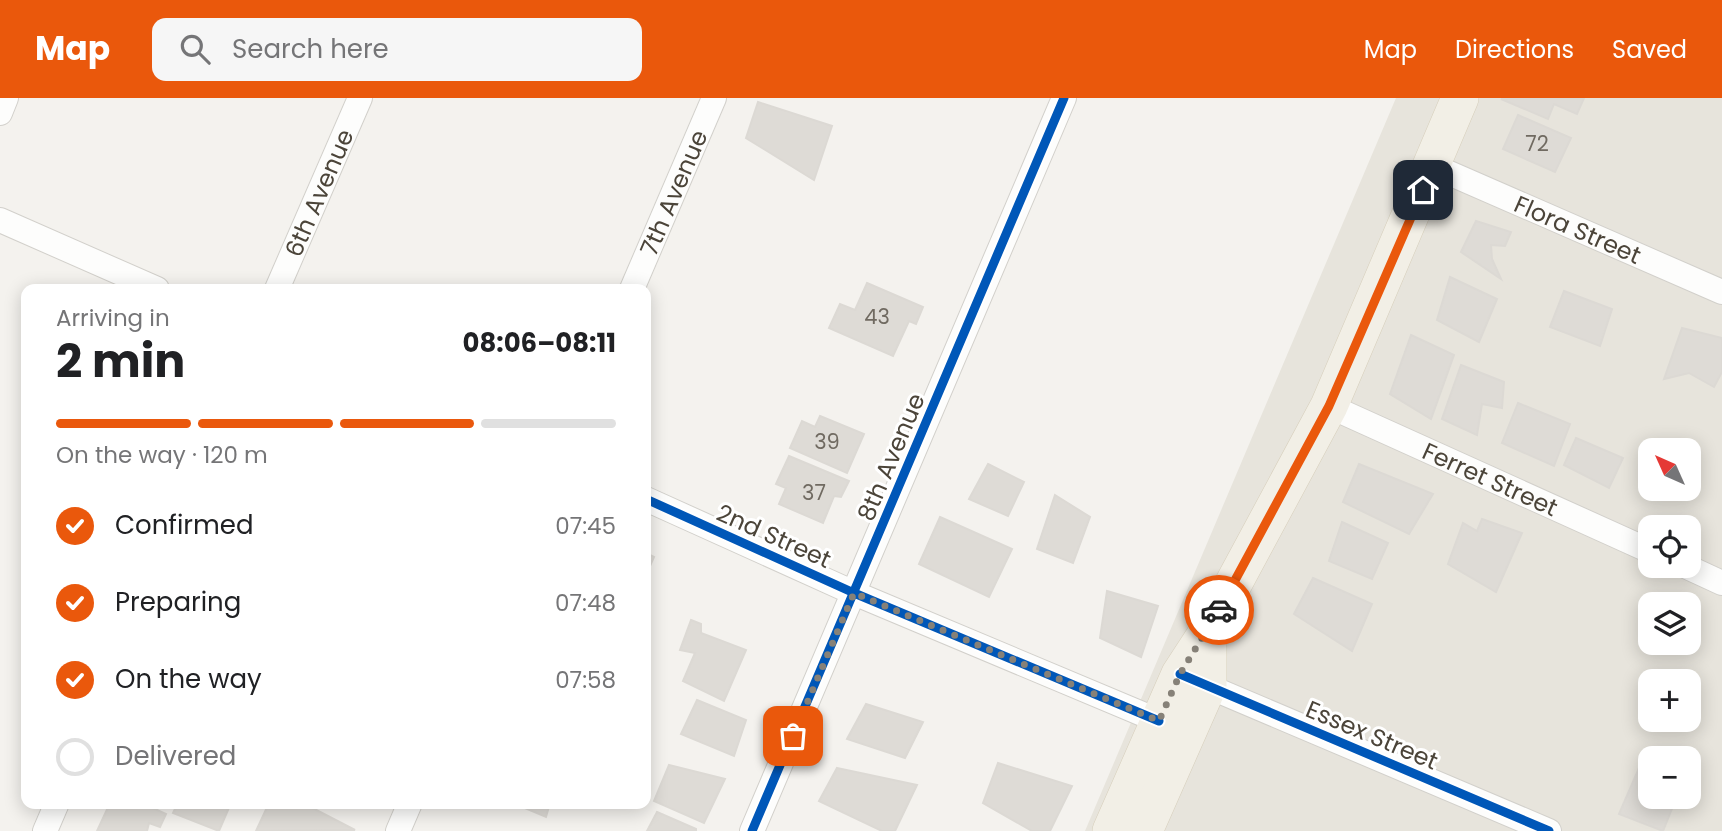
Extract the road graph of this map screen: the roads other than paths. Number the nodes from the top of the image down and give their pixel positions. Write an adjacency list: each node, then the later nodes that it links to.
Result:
1 (6, 98): 6 (street)
2 (360, 98): 10 (street, 6th Avenue)
3 (714, 98): 11 (street, 7th Avenue)
4 (1064, 98): 18 (street, 8th Avenue)
5 (1460, 98): 7 (main road)
6 (0, 113)
7 (1433, 166): 12 (street, Flora Street); 13 (main road)
8 (0, 220): 9 (street)
9 (146, 284)
10 (279, 284)
11 (634, 284)
12 (1722, 292)
13 (1329, 406): 15 (street, Ferret Street); 19 (main road)
14 (651, 501): 18 (street, 2nd Street)
15 (1638, 546)
16 (1701, 573): 17 (street)
17 (1722, 583)
18 (854, 593): 20 (street, 2nd Street); 25 (street, 8th Avenue)
19 (1194, 680): 20 (main road); 27 (main road); 28 (street, Essex Street)
20 (1159, 721): 26 (main road)
21 (54, 809): 23 (street)
22 (407, 809): 24 (street)
23 (45, 831)
24 (398, 831)
25 (752, 831)
26 (1111, 831)
27 (1144, 831)
28 (1549, 831)

